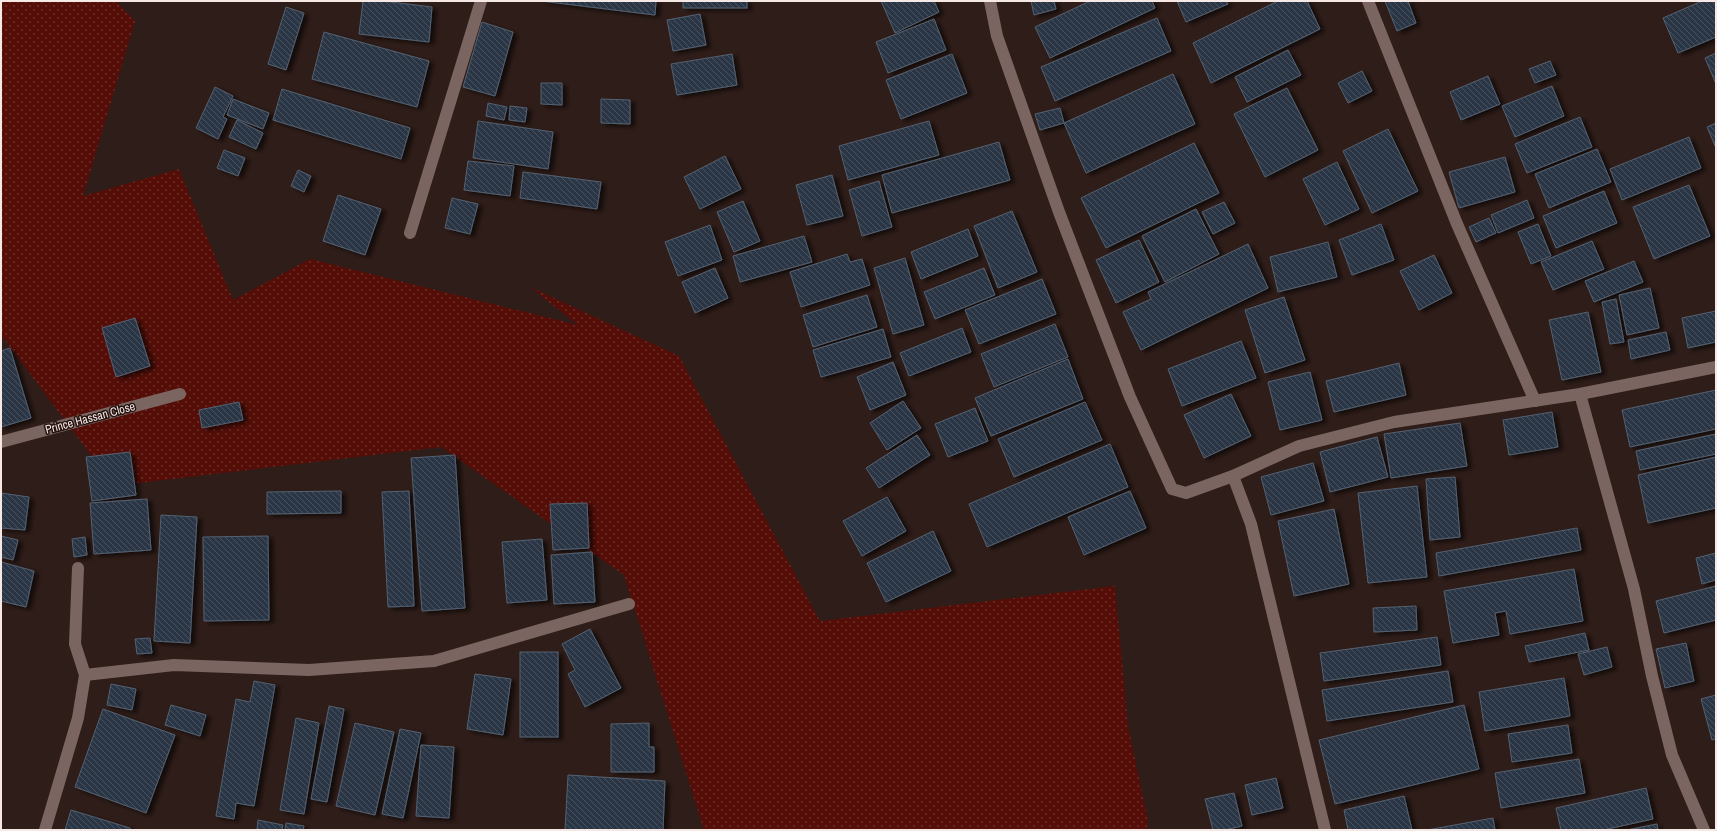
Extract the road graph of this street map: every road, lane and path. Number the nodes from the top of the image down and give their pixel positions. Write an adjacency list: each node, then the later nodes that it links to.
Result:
1 (481, 1): 4 (street)
2 (990, 1): 10 (street)
3 (1368, 1): 8 (street)
4 (410, 233)
5 (1716, 367): 7 (street)
6 (180, 394): 9 (street, Prince Hassan Close)
7 (1580, 394): 8 (street); 16 (street)
8 (1534, 401): 10 (street)
9 (1, 442)
10 (1233, 476): 15 (street)
11 (78, 568): 13 (street)
12 (628, 604): 13 (street)
13 (85, 675): 14 (street)
14 (45, 830)
15 (1325, 830)
16 (1704, 830)

